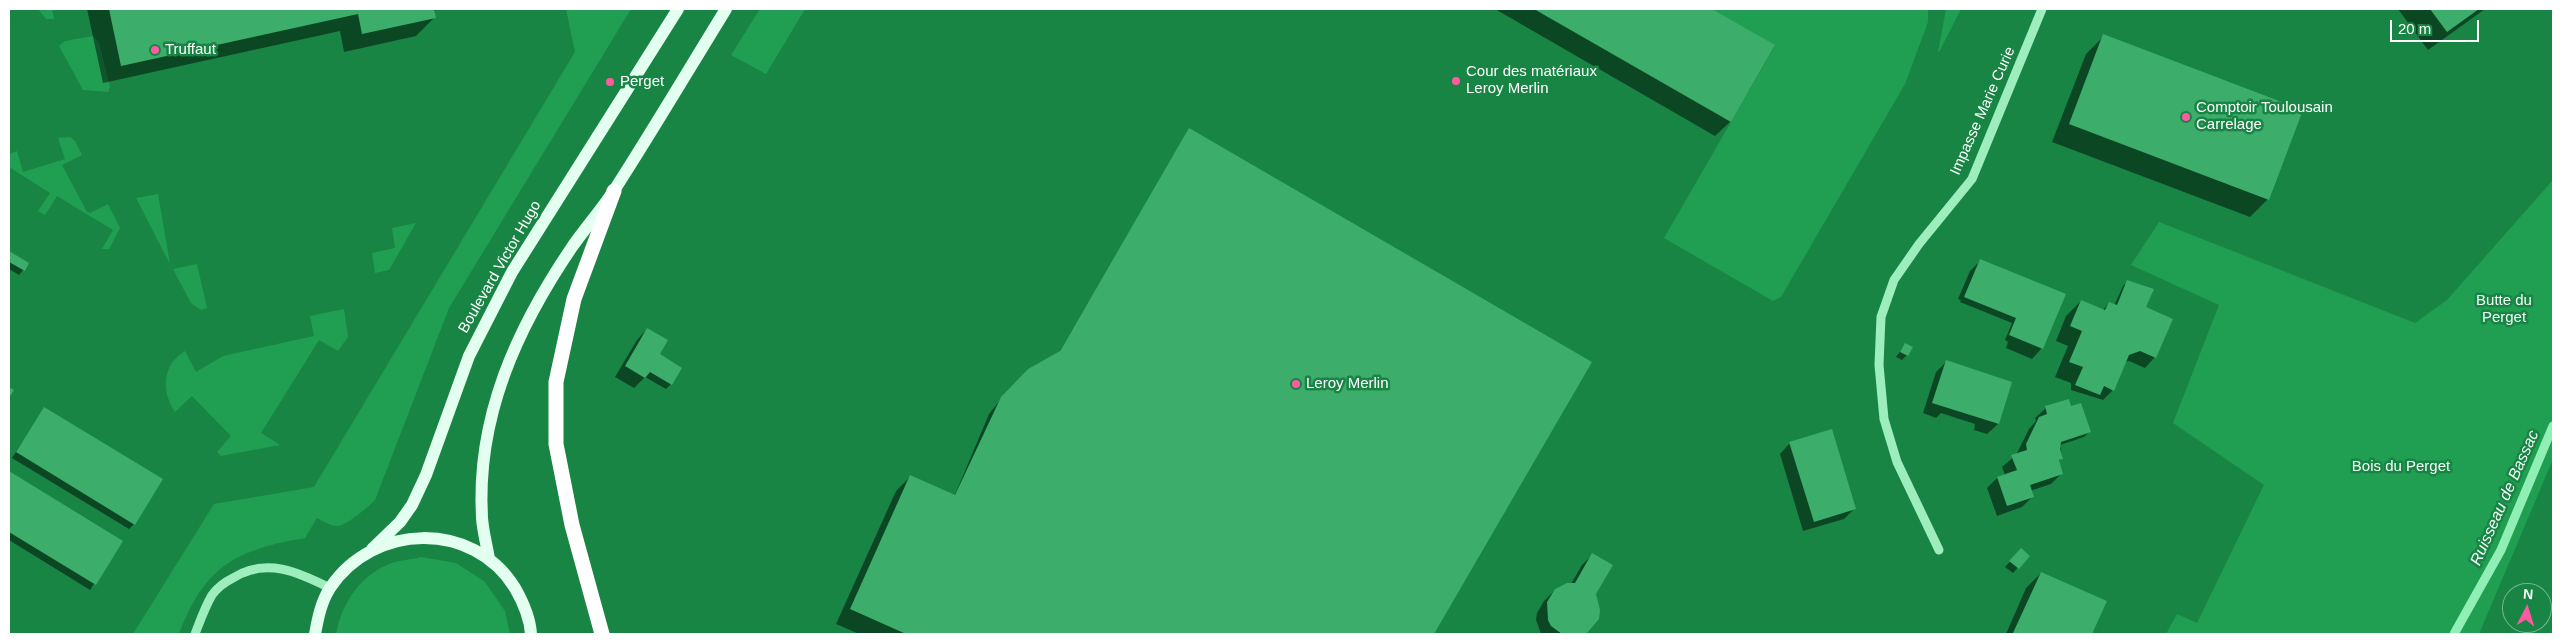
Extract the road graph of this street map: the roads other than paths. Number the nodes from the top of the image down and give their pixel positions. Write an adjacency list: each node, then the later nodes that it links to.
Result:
1 (678, 9): 5 (main road, Boulevard Victor Hugo)
2 (726, 9): 4 (main road)
3 (2042, 9): 6 (street, Impasse Marie Curie)
4 (614, 191): 7 (main road); 12 (highway)
5 (372, 549): 7 (main road); 8 (main road)
6 (1939, 550)
7 (489, 559): 11 (main road)
8 (330, 588): 9 (street); 10 (main road)
9 (196, 634)
10 (315, 634)
11 (531, 634)
12 (602, 634)

